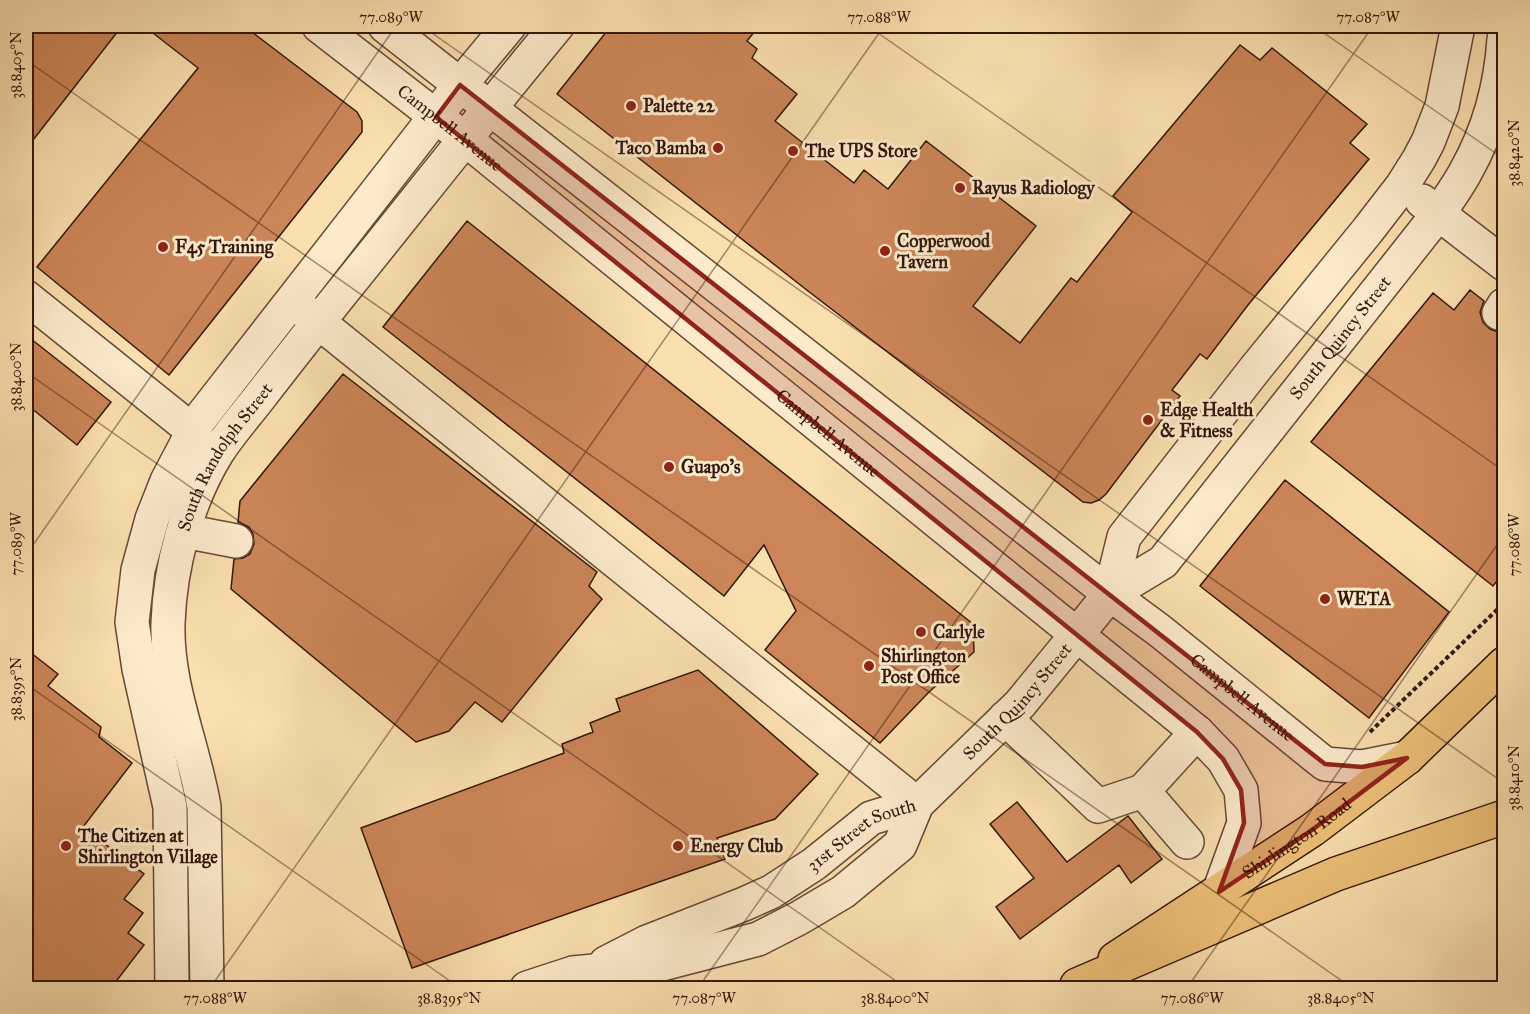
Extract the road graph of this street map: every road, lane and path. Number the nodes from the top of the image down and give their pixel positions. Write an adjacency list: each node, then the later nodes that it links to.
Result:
1 (319, 26): 9 (street, Campbell Avenue)
2 (385, 26): 7 (street, Campbell Avenue)
3 (509, 26): 7 (street, South Randolph Street)
4 (557, 26): 8 (street, South Randolph Street)
5 (1458, 26): 11 (street, South Quincy Street)
6 (1504, 39): 12 (street, South Quincy Street)
7 (460, 85): 8 (street, Campbell Avenue); 9 (street, South Randolph Street)
8 (490, 107): 10 (street, South Randolph Street); 20 (street, Campbell Avenue)
9 (436, 117): 10 (street, Campbell Avenue); 15 (street, South Randolph Street)
10 (465, 139): 16 (street, South Randolph Street); 22 (street, Campbell Avenue)
11 (1402, 186): 12 (street); 20 (street, South Quincy Street)
12 (1438, 214): 13 (street); 20 (street, South Quincy Street)
13 (1504, 264)
14 (26, 297): 17 (street)
15 (292, 300): 16 (street); 17 (street, South Randolph Street)
16 (318, 321): 18 (street, South Randolph Street); 29 (street)
17 (193, 431): 35 (street, South Randolph Street)
18 (184, 531): 19 (street); 36 (street, South Randolph Street)
19 (236, 541)
20 (1110, 594): 22 (street, South Quincy Street); 27 (street, Campbell Avenue)
21 (1504, 603): 26 (path)
22 (1077, 635): 24 (street, South Quincy Street); 25 (street, Campbell Avenue)
23 (1504, 664): 27 (main road, Shirlington Road)
24 (1005, 718): 28 (street); 29 (street, South Quincy Street)
25 (1197, 732): 28 (street); 32 (street, Campbell Avenue)
26 (1368, 733)
27 (1407, 758): 32 (main road, Shirlington Road)
28 (1143, 791): 31 (street)
29 (917, 804): 33 (street, 31st Street South)
30 (1504, 817): 34 (main road)
31 (1187, 842)
32 (1219, 892): 34 (main road, Shirlington Road)
33 (595, 979): 37 (street, 31st Street South)
34 (1073, 987)
35 (172, 988)
36 (207, 988)
37 (526, 988)

